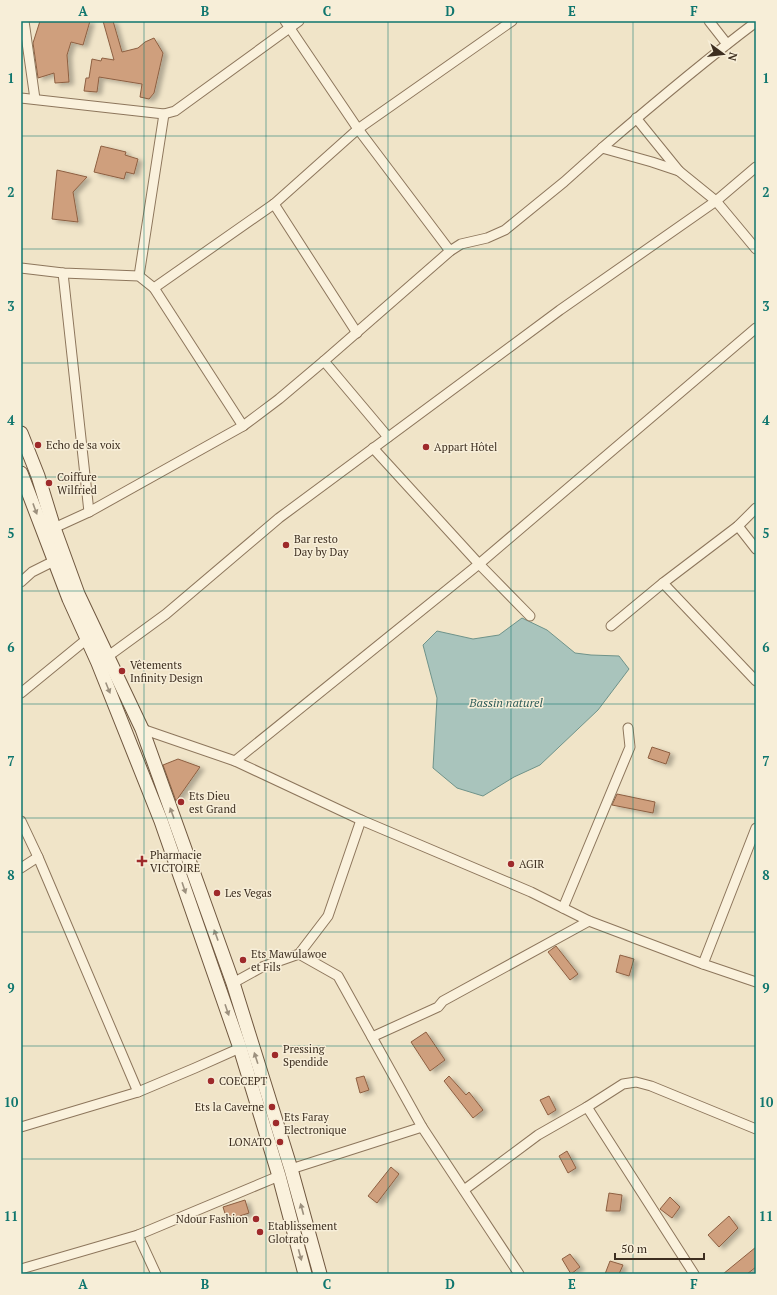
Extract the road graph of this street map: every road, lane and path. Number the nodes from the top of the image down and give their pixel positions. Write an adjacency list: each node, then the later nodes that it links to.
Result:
1 (24, 21): 9 (street)
2 (299, 21): 6 (street)
3 (512, 21): 12 (street)
4 (709, 21): 7 (street)
5 (756, 22): 7 (street)
6 (288, 25): 10 (street); 12 (street)
7 (727, 44): 11 (street)
8 (21, 98): 9 (street)
9 (35, 99): 10 (street)
10 (164, 114): 22 (street)
11 (636, 118): 13 (street); 15 (street)
12 (358, 129): 17 (street); 19 (street)
13 (602, 148): 15 (street); 19 (street)
14 (756, 167): 16 (street)
15 (679, 171): 16 (street)
16 (716, 201): 18 (street); 29 (street)
17 (274, 204): 23 (street); 25 (street)
18 (756, 249)
19 (450, 251): 25 (street)
20 (21, 268): 21 (street)
21 (63, 272): 22 (street); 33 (street)
22 (139, 276): 23 (street)
23 (154, 288): 27 (street)
24 (756, 328): 38 (street)
25 (357, 333): 26 (street)
26 (324, 361): 27 (street); 29 (street)
27 (243, 426): 33 (street)
28 (21, 433): 35 (main road)
29 (388, 437): 30 (street)
30 (374, 448): 38 (street); 44 (street)
31 (21, 473): 37 (main road, one-way to 37)
32 (756, 508): 34 (street)
33 (89, 512): 35 (street)
34 (738, 526): 36 (street); 40 (street)
35 (54, 528): 44 (main road)
36 (756, 549)
37 (54, 560): 39 (street); 43 (main road)
38 (480, 564): 41 (street); 49 (street)
39 (21, 582)
40 (663, 582): 42 (street); 45 (street)
41 (530, 616)
42 (611, 626)
43 (87, 639): 44 (main road); 46 (street)
44 (103, 660): 48 (main road); 62 (main road, one-way to 62)
45 (756, 681)
46 (21, 693)
47 (628, 728): 55 (street)
48 (142, 729): 49 (street); 60 (main road, one-way to 48)
49 (235, 761): 50 (street)
50 (361, 820): 55 (street); 57 (street)
51 (21, 821): 53 (street)
52 (756, 828): 58 (street)
53 (38, 857): 54 (street); 63 (street)
54 (21, 868)
55 (563, 908): 56 (street)
56 (589, 921): 58 (street); 61 (street)
57 (299, 954): 60 (street); 61 (street)
58 (703, 964): 59 (street)
59 (756, 982)
60 (233, 983): 68 (main road, one-way to 60)
61 (372, 1037): 66 (street)
62 (240, 1048): 63 (street); 69 (main road)
63 (138, 1092): 65 (street)
64 (587, 1107): 67 (street); 70 (street); 77 (street)
65 (21, 1127)
66 (422, 1127): 68 (street); 70 (street)
67 (756, 1129)
68 (291, 1168): 75 (main road, one-way to 68)
69 (278, 1176): 71 (street); 74 (main road, one-way to 74)
70 (464, 1190): 76 (street)
71 (138, 1235): 72 (street); 73 (street)
72 (21, 1269)
73 (156, 1274)
74 (306, 1274)
75 (320, 1274)
76 (519, 1274)
77 (694, 1274)

